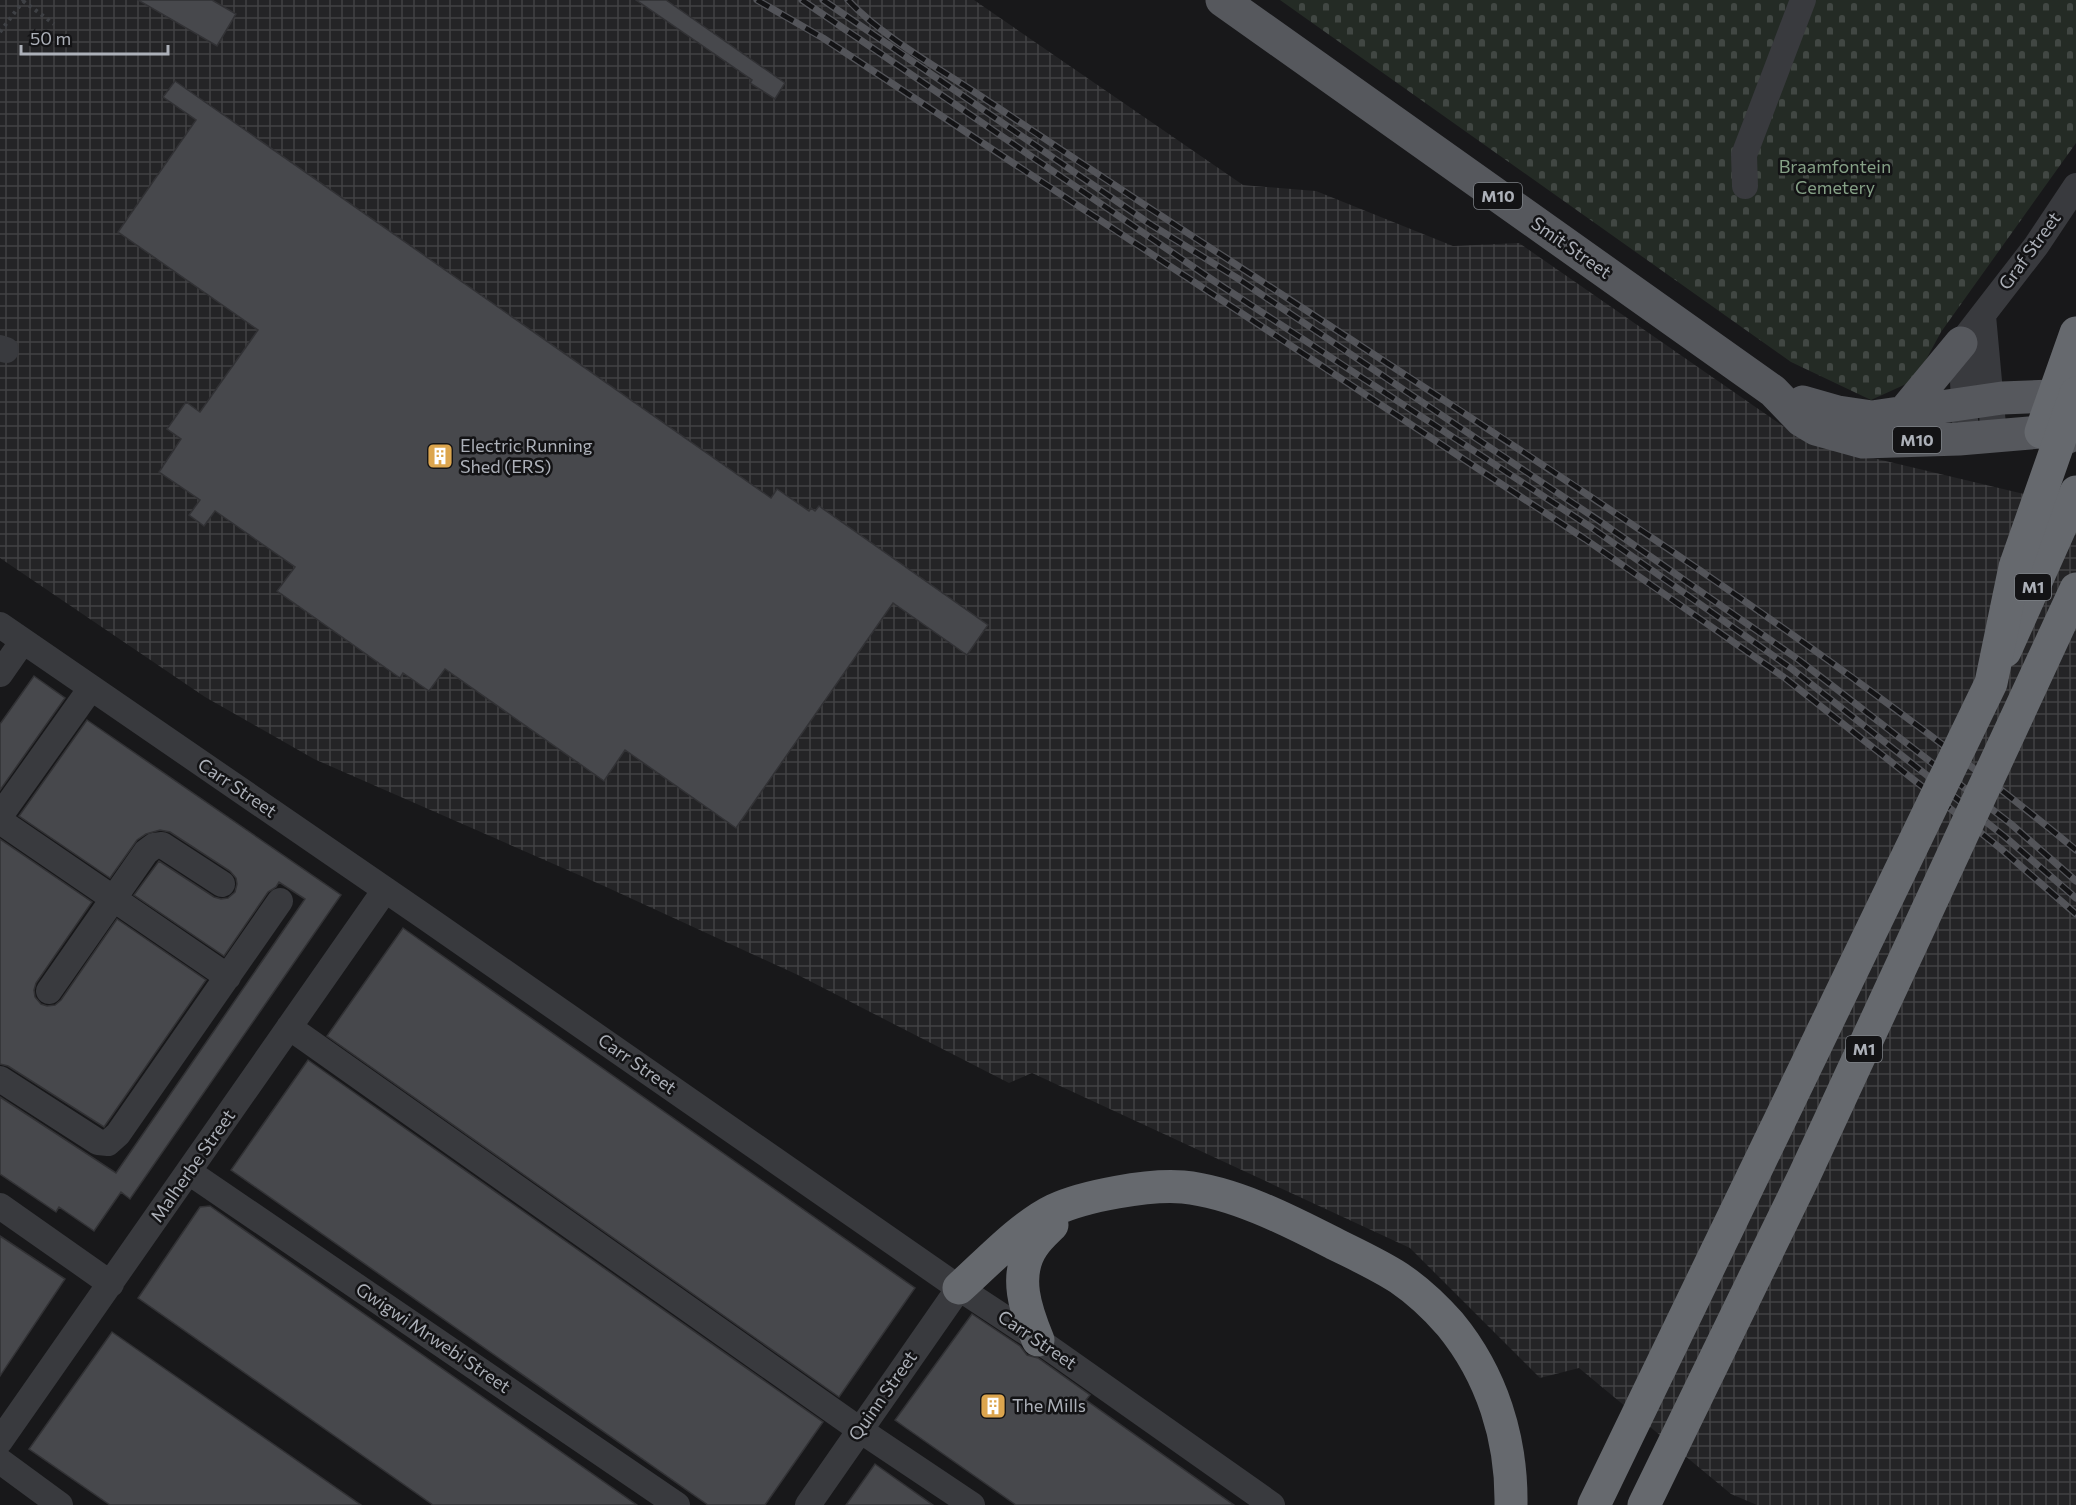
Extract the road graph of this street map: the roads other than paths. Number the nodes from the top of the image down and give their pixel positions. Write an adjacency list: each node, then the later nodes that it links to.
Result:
1 (1222, 0): 8 (main road, Smit Street / M10)
2 (1803, 0): 3 (street)
3 (1745, 186)
4 (2076, 186): 5 (street, Graf Street)
5 (1983, 316): 7 (street, Graf Street); 10 (street)
6 (2076, 333): 9 (highway)
7 (1961, 343): 10 (street); 11 (main road)
8 (1773, 391): 11 (main road, Smit Street / M10); 13 (main road, Smit Street / M10)
9 (2068, 397): 10 (main road, Smit Street / M10); 12 (highway); 19 (highway, bridge)
10 (1977, 402): 11 (main road, Smit Street / M10); 13 (street)
11 (1903, 413)
12 (2041, 432): 13 (main road, Smit Street / M10); 14 (main road, Smit Street / M10)
13 (1980, 437)
14 (2076, 439)
15 (2076, 492): 19 (highway, M1, bridge)
16 (2076, 589): 47 (highway, M1, bridge)
17 (0, 625): 18 (street, Carr Street)
18 (12, 656): 20 (street, Carr Street)
19 (1991, 683): 46 (highway, M1, bridge)
20 (91, 688): 21 (street); 24 (street, Carr Street)
21 (0, 816)
22 (0, 821): 25 (street)
23 (222, 884): 25 (street)
24 (385, 890): 29 (street, Malherbe Street); 35 (street, Carr Street)
25 (112, 898): 27 (street); 28 (street)
26 (280, 901): 27 (street)
27 (228, 977): 30 (street)
28 (49, 991)
29 (289, 1027): 31 (street, Malherbe Street); 37 (street)
30 (0, 1079)
31 (189, 1172): 34 (street, Malherbe Street); 41 (street, Gwigwi Mrwebi Street)
32 (1071, 1204): 35 (highway); 36 (highway); 45 (highway)
33 (0, 1206): 34 (street)
34 (111, 1284): 38 (street, Malherbe Street)
35 (959, 1288): 36 (street, Carr Street); 37 (street, Quinn Street)
36 (1038, 1340): 44 (street, Carr Street)
37 (860, 1430): 42 (street, Quinn Street); 43 (street)
38 (0, 1441)
39 (0, 1461): 40 (street)
40 (60, 1505)
41 (677, 1505)
42 (808, 1505)
43 (972, 1505)
44 (1272, 1505)
45 (1511, 1505)
46 (1594, 1505)
47 (1644, 1505)

